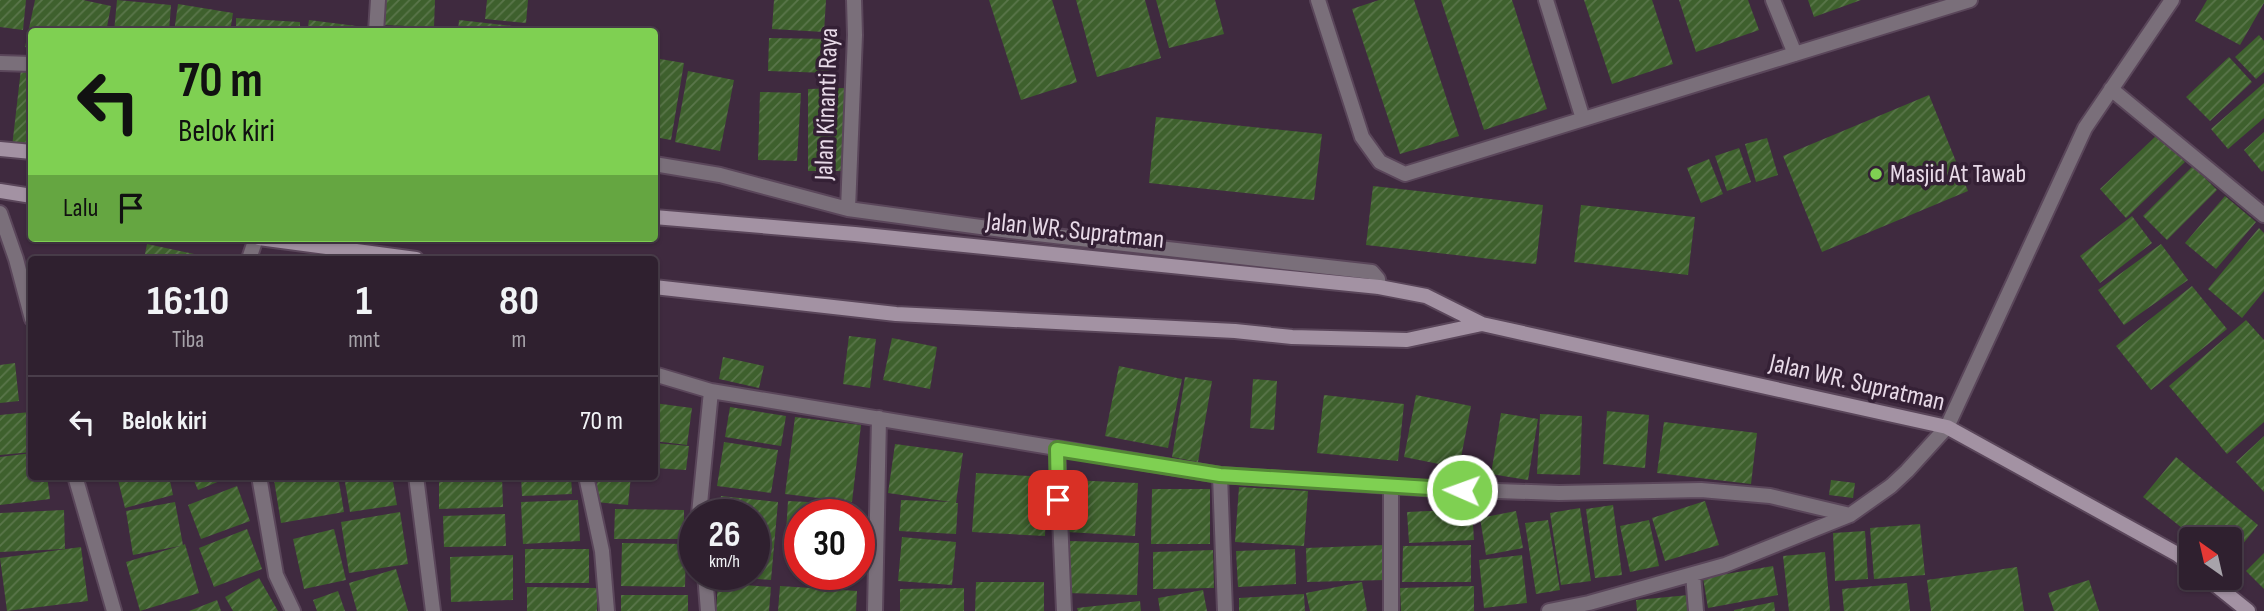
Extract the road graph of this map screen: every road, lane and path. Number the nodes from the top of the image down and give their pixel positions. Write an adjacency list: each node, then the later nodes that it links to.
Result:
1 (378, 0): 8 (street)
2 (854, 0): 19 (street, Jalan Kinanti Raya)
3 (1318, 0): 13 (street)
4 (1546, 0): 13 (street)
5 (1773, 0): 9 (street)
6 (1970, 0): 9 (street)
7 (2172, 0): 12 (street)
8 (376, 28)
9 (1795, 54): 13 (street)
10 (0, 63): 11 (street)
11 (28, 64)
12 (2111, 89): 21 (street); 33 (street)
13 (1583, 119)
14 (0, 149): 15 (main road)
15 (28, 152)
16 (658, 165): 19 (street)
17 (0, 191): 18 (main road)
18 (28, 195)
19 (848, 209): 27 (street)
20 (0, 213): 25 (street)
21 (2264, 215)
22 (658, 217): 27 (main road, Jalan WR. Supratman)
23 (288, 242): 24 (main road)
24 (393, 256)
25 (25, 274): 28 (street)
26 (658, 287): 29 (main road, Jalan WR. Supratman)
27 (1379, 287): 29 (main road, Jalan WR. Supratman)
28 (28, 293)
29 (1482, 324): 33 (main road, Jalan WR. Supratman)
30 (658, 375): 31 (street)
31 (711, 391): 32 (street); 41 (street)
32 (879, 418): 34 (street); 52 (street)
33 (1947, 427): 42 (street); 43 (main road, Jalan WR. Supratman)
34 (1057, 449): 35 (street); 53 (street)
35 (1220, 475): 40 (street); 54 (street)
36 (76, 480): 47 (street)
37 (260, 480): 48 (street)
38 (417, 480): 49 (street)
39 (587, 480): 50 (street)
40 (1391, 486): 42 (street); 55 (street)
41 (700, 499)
42 (1850, 515): 44 (street)
43 (2179, 556)
44 (1693, 573): 56 (street); 57 (street)
45 (706, 590): 51 (street)
46 (2222, 590): 58 (main road)
47 (114, 611)
48 (293, 611)
49 (433, 611)
50 (607, 611)
51 (708, 611)
52 (875, 611)
53 (1064, 611)
54 (1225, 611)
55 (1391, 611)
56 (1549, 611)
57 (1696, 611)
58 (2248, 611)

